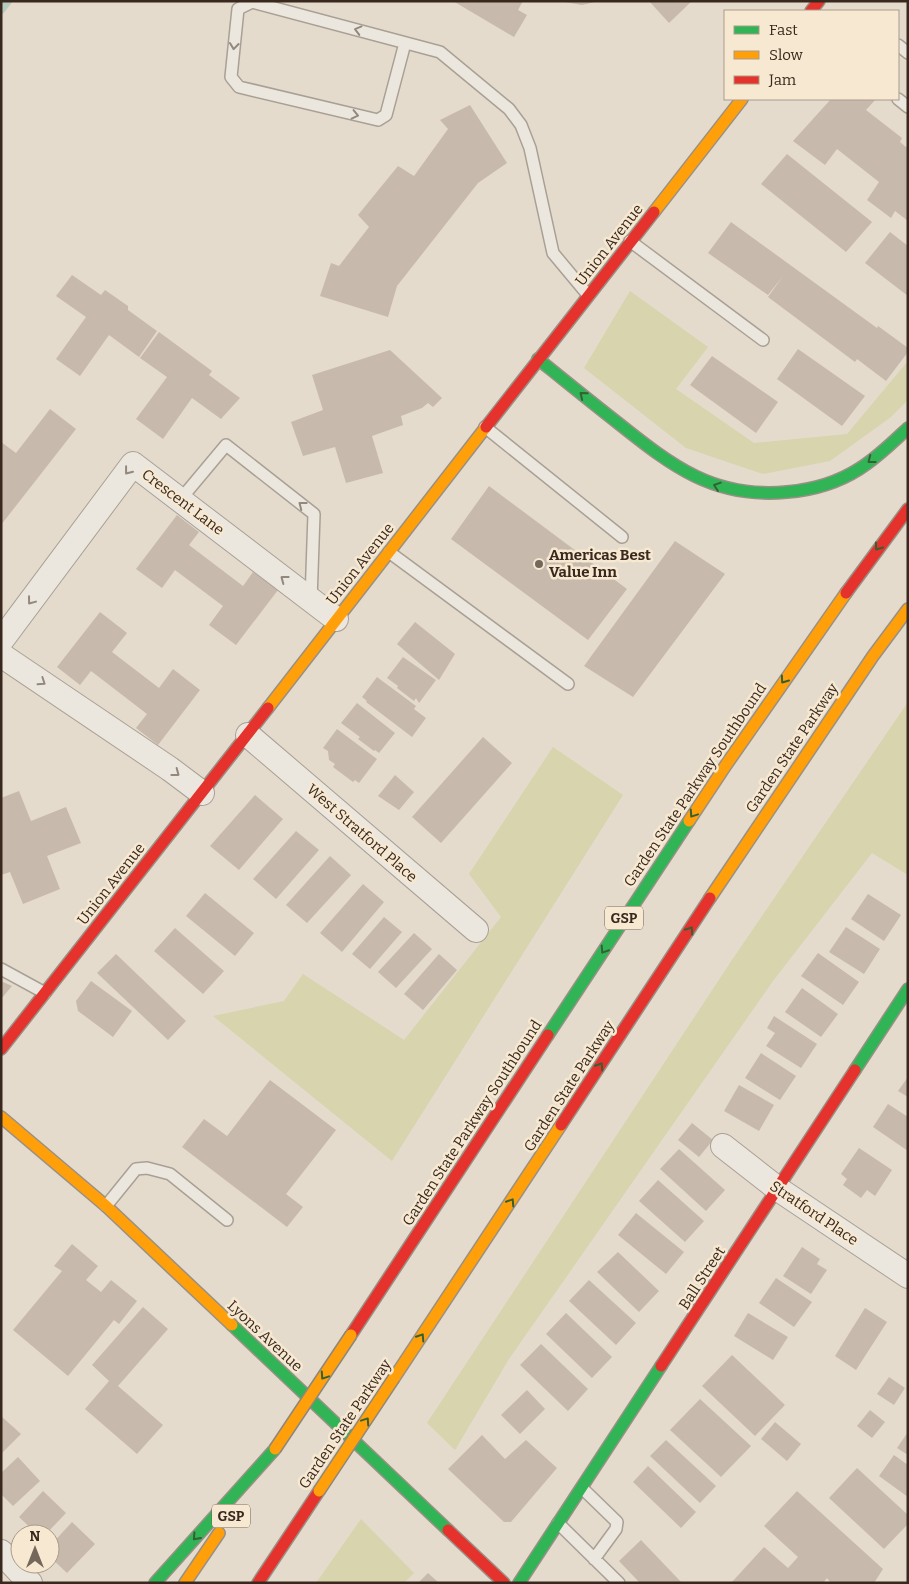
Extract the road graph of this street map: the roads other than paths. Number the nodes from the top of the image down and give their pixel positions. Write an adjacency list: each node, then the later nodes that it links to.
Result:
1 (252, 2): 2 (lane, one-way to 1); 2 (lane, one-way to 2)
2 (405, 42): 5 (lane)
3 (741, 100): 4 (main road, Union Avenue)
4 (630, 241): 5 (main road, Union Avenue); 6 (lane)
5 (588, 295): 7 (main road, Union Avenue)
6 (763, 340)
7 (538, 359): 8 (main road, Union Avenue); 9 (main road, one-way to 7)
8 (485, 428): 12 (lane); 13 (main road, Union Avenue)
9 (908, 428)
10 (180, 500): 14 (street, Crescent Lane, one-way to 10); 14 (lane, one-way to 10); 17 (street, Crescent Lane, one-way to 17)
11 (908, 509): 33 (main road, Garden State Parkway Southbound / GSP, one-way to 33, bridge)
12 (622, 537)
13 (388, 552): 16 (main road, Union Avenue); 19 (lane)
14 (311, 600): 16 (street, Crescent Lane)
15 (908, 609): 35 (main road, Garden State Parkway, one-way to 15, bridge)
16 (336, 619): 20 (main road, Union Avenue)
17 (1, 641)
18 (1, 655): 21 (street, one-way to 21)
19 (568, 684)
20 (248, 735): 21 (main road, Union Avenue); 22 (street, West Stratford Place)
21 (202, 793): 25 (main road, Union Avenue)
22 (476, 930)
23 (1, 969): 25 (lane)
24 (908, 989): 29 (main road, Ball Street)
25 (45, 993): 26 (main road, Union Avenue)
26 (1, 1049)
27 (1, 1118): 30 (main road, Lyons Avenue)
28 (723, 1146): 29 (street, Stratford Place)
29 (778, 1189): 32 (street, Stratford Place); 34 (main road, Ball Street)
30 (106, 1206): 31 (lane); 44 (main road, Lyons Avenue)
31 (227, 1220)
32 (908, 1276)
33 (275, 1449): 40 (main road, one-way to 40); 41 (main road, GSP)
34 (582, 1488): 36 (main road, Ball Street); 38 (lane)
35 (319, 1491): 42 (main road, Garden State Parkway); 43 (main road)
36 (558, 1523): 38 (lane); 45 (main road, Ball Street)
37 (2, 1555): 39 (street)
38 (594, 1558): 46 (lane)
39 (30, 1583)
40 (155, 1583)
41 (185, 1583)
42 (258, 1583)
43 (264, 1583)
44 (504, 1583)
45 (519, 1583)
46 (619, 1583)

